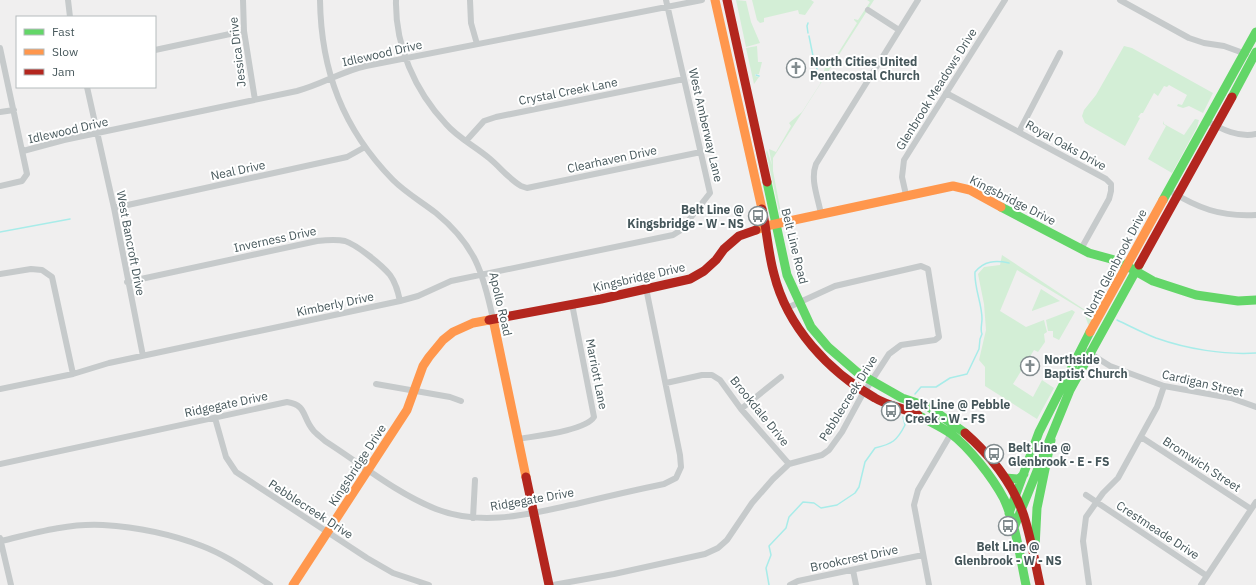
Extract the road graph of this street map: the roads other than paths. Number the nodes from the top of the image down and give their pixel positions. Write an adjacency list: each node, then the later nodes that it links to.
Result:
1 (68, 0): 14 (street)
2 (243, 0): 16 (street, Jessica Drive)
3 (320, 0): 26 (street, Apollo Road)
4 (396, 0): 24 (street)
5 (470, 0): 18 (street)
6 (702, 0): 12 (street, Idlewood Drive)
7 (715, 0): 29 (main road, Belt Line Road)
8 (727, 0): 28 (main road, Belt Line Road)
9 (918, 0): 15 (street)
10 (1005, 0): 30 (street, Glenbrook Meadows Drive)
11 (1120, 0): 22 (street)
12 (667, 3): 18 (street, Idlewood Drive); 25 (street, West Amberway Lane)
13 (868, 10): 15 (street)
14 (70, 16)
15 (899, 30): 48 (street)
16 (244, 31): 20 (street); 31 (street, Jessica Drive)
17 (1256, 32): 22 (main road, North Glenbrook Drive)
18 (477, 44): 24 (street, Idlewood Drive)
19 (0, 48): 32 (street)
20 (156, 50)
21 (1060, 53): 36 (street)
22 (1244, 54): 23 (street); 34 (main road, North Glenbrook Drive)
23 (1255, 55): 35 (main road, North Glenbrook Drive)
24 (405, 58): 26 (street, Idlewood Drive); 39 (street)
25 (684, 79): 39 (street, Crystal Creek Lane); 42 (street, West Amberway Lane)
26 (330, 80): 31 (street, Idlewood Drive); 40 (street, Apollo Road)
27 (87, 88): 37 (street, West Bancroft Drive)
28 (746, 90): 29 (main road); 50 (main road, Belt Line Road)
29 (735, 93): 51 (main road, Belt Line Road)
30 (946, 93): 36 (street, Royal Oaks Drive); 45 (street, Glenbrook Meadows Drive)
31 (255, 100): 37 (street, Idlewood Drive)
32 (14, 110): 33 (street); 41 (street)
33 (0, 112)
34 (1207, 121): 35 (street); 44 (main road, North Glenbrook Drive)
35 (1216, 127): 38 (street); 46 (main road, North Glenbrook Drive)
36 (1019, 132): 53 (street, Royal Oaks Drive)
37 (98, 134): 41 (street, Idlewood Drive); 47 (street, West Bancroft Drive)
38 (1256, 134)
39 (466, 141): 42 (street, Clearhaven Drive)
40 (365, 146): 47 (street, Neal Drive); 56 (street, Apollo Road)
41 (23, 151): 43 (street)
42 (701, 152): 52 (street, West Amberway Lane)
43 (0, 186)
44 (1168, 190): 46 (street); 54 (main road, North Glenbrook Drive)
45 (906, 195): 48 (main road, Kingsbridge Drive); 53 (main road, Kingsbridge Drive)
46 (1177, 195): 49 (street); 54 (main road, North Glenbrook Drive)
47 (114, 208): 57 (street, West Bancroft Drive)
48 (822, 214): 50 (main road, Kingsbridge Drive)
49 (1256, 215)
50 (776, 224): 51 (main road, Kingsbridge Drive); 61 (main road, Belt Line Road)
51 (766, 226): 58 (main road, Kingsbridge Drive); 63 (main road, Belt Line Road)
52 (673, 235): 56 (street, Kimberly Drive)
53 (1081, 249): 54 (main road, Kingsbridge Drive)
54 (1131, 269): 59 (main road, Kingsbridge Drive); 65 (main road, North Glenbrook Drive); 66 (main road, North Glenbrook Drive)
55 (0, 274): 68 (street)
56 (482, 274): 60 (street, Kimberly Drive); 64 (street, Apollo Road)
57 (127, 282): 60 (street, Inverness Drive); 67 (street, West Bancroft Drive)
58 (646, 288): 62 (main road, Kingsbridge Drive); 71 (street, Ridgegate Drive)
59 (1256, 300)
60 (400, 301): 67 (street, Kimberly Drive)
61 (799, 303): 63 (street); 70 (main road, Belt Line Road); 70 (street, Pebblecreek Drive)
62 (572, 304): 64 (main road, Kingsbridge Drive); 84 (street, Marriott Lane)
63 (787, 308): 76 (main road, Belt Line Road)
64 (493, 319): 75 (main road, Kingsbridge Drive); 84 (main road, Apollo Road)
65 (1081, 349): 66 (street, Cardigan Street); 89 (main road, North Glenbrook Drive)
66 (1090, 354): 73 (street, Cardigan Street); 85 (main road, North Glenbrook Drive)
67 (142, 356): 68 (street, Kimberly Drive)
68 (72, 374): 74 (street, Kimberly Drive)
69 (781, 377): 79 (street)
70 (870, 382): 76 (street, Pebblecreek Drive); 81 (main road, Belt Line Road)
71 (666, 383): 79 (street, Brookdale Drive); 98 (street, Ridgegate Drive)
72 (376, 384): 75 (street)
73 (1164, 386): 78 (street, Cardigan Street); 83 (street)
74 (0, 389)
75 (415, 392): 77 (street); 88 (main road, Kingsbridge Drive)
76 (864, 392): 82 (main road, Belt Line Road); 87 (street, Pebblecreek Drive)
77 (461, 401)
78 (1256, 407)
79 (741, 409): 87 (street, Brookdale Drive)
80 (215, 418): 86 (street, Ridgegate Drive); 88 (street, Ridgegate Drive); 102 (street, Pebblecreek Drive)
81 (956, 425): 82 (street); 90 (main road, Belt Line Road)
82 (951, 434): 99 (main road, Belt Line Road); 104 (street)
83 (1141, 437): 94 (street); 96 (street, Bromwich Street)
84 (518, 440): 98 (main road, Apollo Road)
85 (1051, 440): 97 (main road, North Glenbrook Drive); 105 (main road)
86 (0, 464)
87 (789, 464): 113 (street, Pebblecreek Drive)
88 (369, 469): 100 (street, Ridgegate Drive); 102 (main road, Kingsbridge Drive)
89 (1024, 474): 90 (main road); 93 (main road, North Glenbrook Drive)
90 (1005, 478): 93 (main road, Belt Line Road)
91 (475, 480): 100 (street)
92 (1086, 495): 94 (street, Crestmeade Drive)
93 (1016, 497): 97 (main road, Belt Line Road); 99 (main road, North Glenbrook Drive)
94 (1096, 502): 107 (street, Crestmeade Drive); 119 (street)
95 (1256, 502): 96 (street)
96 (1251, 509): 107 (street)
97 (1022, 511): 101 (main road, North Glenbrook Drive); 105 (main road, Belt Line Road)
98 (533, 513): 100 (street, Ridgegate Drive); 112 (main road, Apollo Road)
99 (1009, 513): 101 (main road, Belt Line Road)
100 (473, 518)
101 (1013, 530): 117 (main road, Belt Line Road)
102 (328, 532): 110 (main road, Kingsbridge Drive); 111 (street, Pebblecreek Drive)
103 (0, 539): 108 (street); 109 (street)
104 (923, 555): 106 (street, Brookcrest Drive); 116 (street)
105 (1035, 558): 118 (main road, Belt Line Road)
106 (853, 570): 114 (street, Brookcrest Drive); 115 (street)
107 (1207, 576): 120 (street)
108 (11, 585)
109 (270, 585)
110 (293, 585)
111 (429, 585)
112 (549, 585)
113 (553, 585)
114 (790, 585)
115 (856, 585)
116 (929, 585)
117 (1026, 585)
118 (1040, 585)
119 (1089, 585)
120 (1201, 585)

